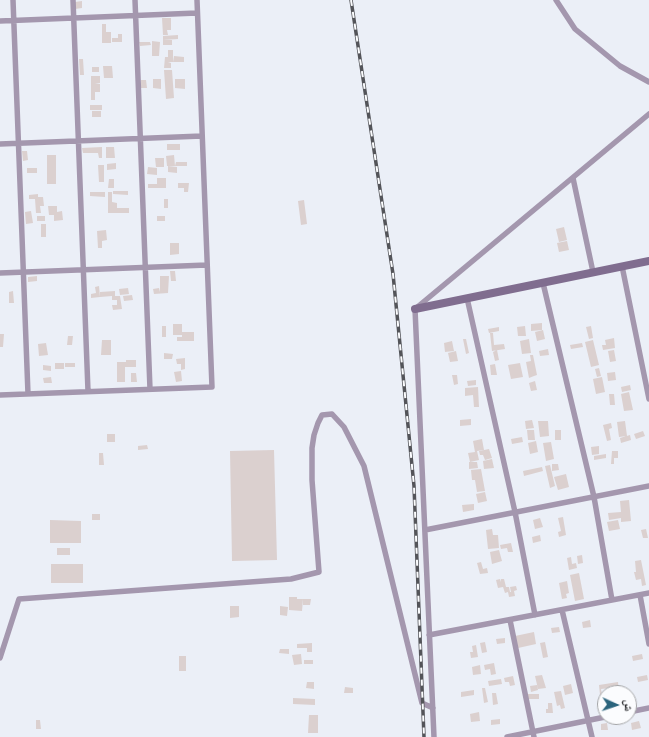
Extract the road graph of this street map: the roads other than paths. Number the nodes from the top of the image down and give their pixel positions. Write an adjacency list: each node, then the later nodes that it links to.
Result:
1 (13, 0): 9 (street)
2 (72, 0): 8 (street)
3 (135, 0): 7 (street)
4 (197, 0): 6 (street)
5 (556, 0): 11 (street)
6 (197, 13): 7 (street); 13 (street)
7 (135, 16): 8 (street); 14 (street)
8 (73, 18): 9 (street); 15 (street)
9 (13, 20): 10 (street); 17 (street)
10 (0, 21)
11 (649, 82)
12 (649, 114): 18 (street)
13 (202, 136): 14 (street); 20 (street)
14 (140, 139): 15 (street); 22 (street)
15 (78, 141): 17 (street); 23 (street)
16 (0, 144): 17 (street)
17 (18, 144): 24 (street)
18 (572, 178): 25 (street); 29 (street)
19 (649, 261): 21 (street)
20 (207, 265): 22 (street); 30 (street)
21 (622, 266): 25 (street); 34 (street)
22 (145, 267): 23 (street); 30 (street)
23 (83, 270): 24 (street); 31 (street)
24 (23, 272): 26 (street); 32 (street)
25 (593, 272): 27 (street)
26 (0, 273)
27 (543, 282): 28 (street); 36 (street)
28 (467, 298): 29 (street); 37 (street)
29 (415, 309): 38 (street)
30 (150, 389): 31 (street)
31 (88, 392): 32 (street)
32 (28, 394): 33 (street)
33 (0, 395)
34 (649, 399)
35 (649, 486): 36 (street)
36 (594, 497): 37 (street); 41 (street)
37 (515, 512): 38 (street); 43 (street)
38 (425, 530): 45 (street)
39 (649, 593): 40 (street)
40 (640, 595): 41 (street); 46 (street)
41 (612, 600): 42 (street)
42 (562, 610): 43 (street); 52 (street)
43 (535, 615): 44 (street)
44 (510, 620): 45 (street); 53 (street)
45 (429, 635): 48 (street)
46 (649, 644)
47 (0, 658): 48 (street)
48 (432, 708): 54 (street)
49 (649, 708): 50 (street)
50 (637, 710)
51 (597, 718): 52 (street)
52 (588, 720): 53 (street); 56 (street)
53 (533, 734): 55 (street)
54 (434, 737)
55 (506, 737)
56 (592, 737)

